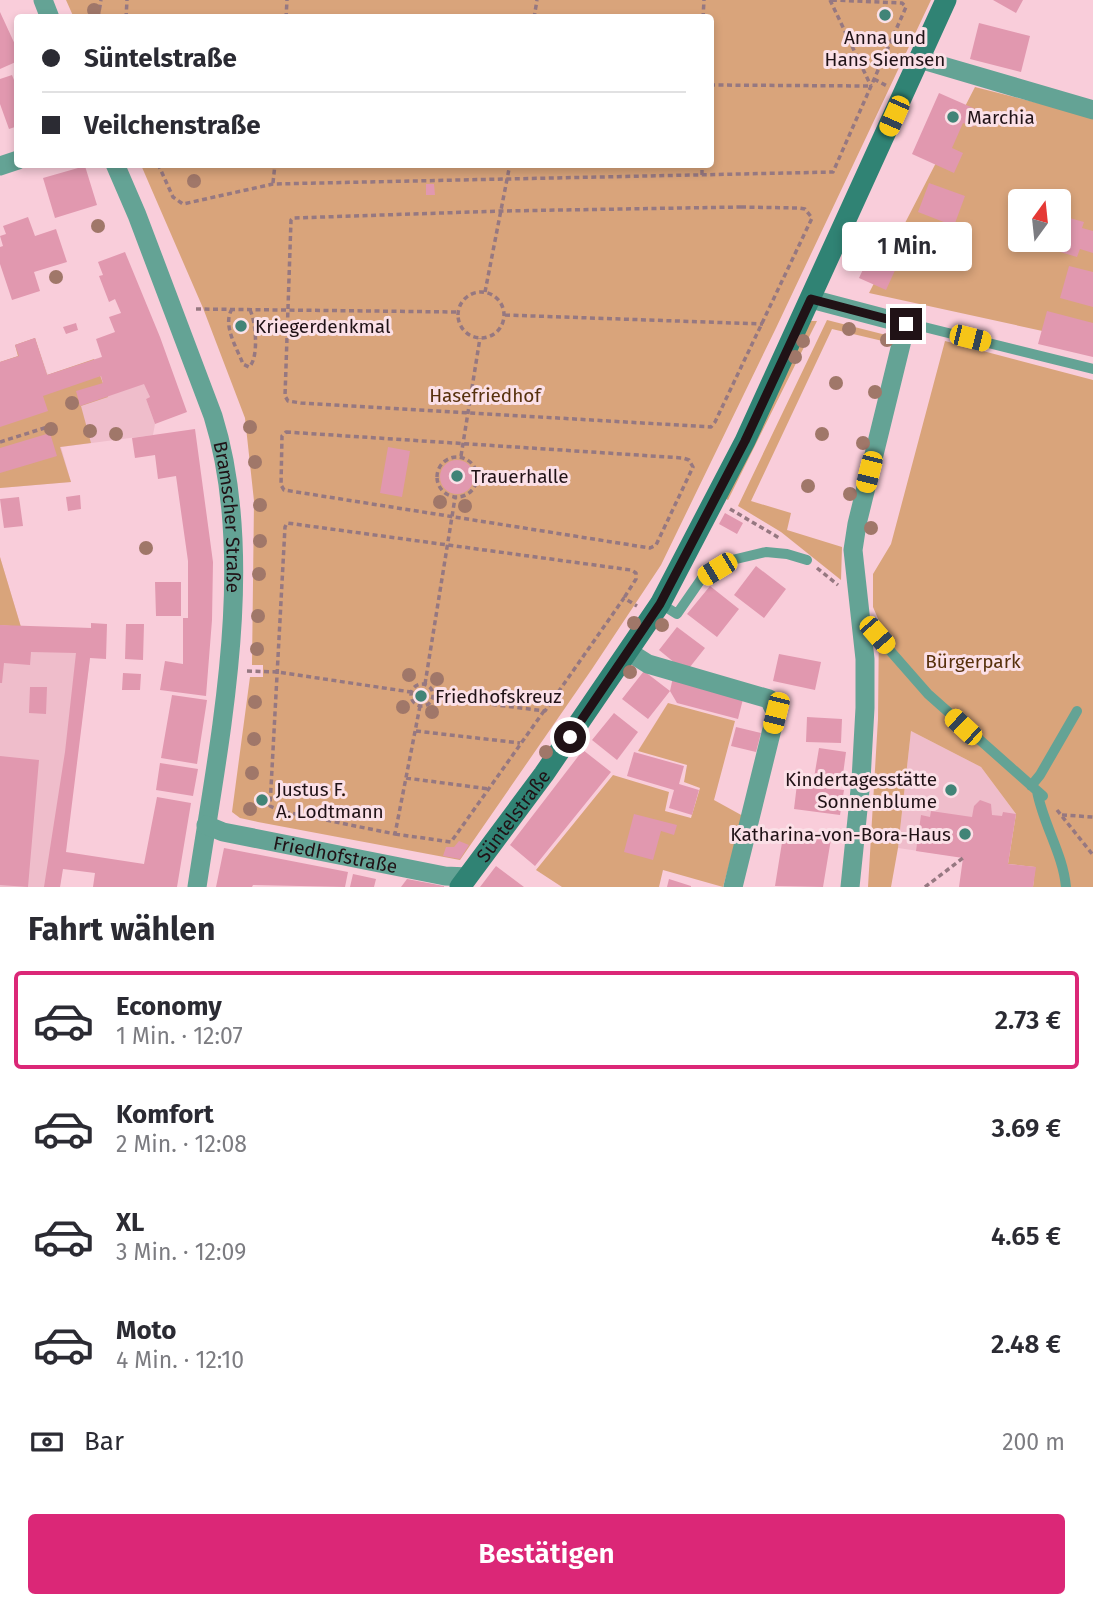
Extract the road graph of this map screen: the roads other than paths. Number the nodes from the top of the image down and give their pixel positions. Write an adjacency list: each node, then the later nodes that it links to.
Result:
1 (946, 0): 2 (street, Süntelstraße)
2 (919, 60): 3 (street); 5 (street, Süntelstraße)
3 (1093, 110)
4 (117, 168): 14 (street, Bramscher Straße)
5 (811, 299): 6 (street); 9 (street, Süntelstraße)
6 (906, 324): 7 (lane); 10 (street)
7 (1093, 369)
8 (807, 560): 9 (lane)
9 (660, 604): 11 (street, Süntelstraße)
10 (860, 615): 13 (lane); 18 (street)
11 (629, 652): 15 (street, Süntelstraße); 17 (street)
12 (1077, 711): 13 (lane)
13 (1037, 791): 19 (lane)
14 (206, 825): 15 (street, Friedhofstraße); 16 (street, Bramscher Straße)
15 (464, 882)
16 (197, 887)
17 (733, 887)
18 (850, 887)
19 (1066, 887)

